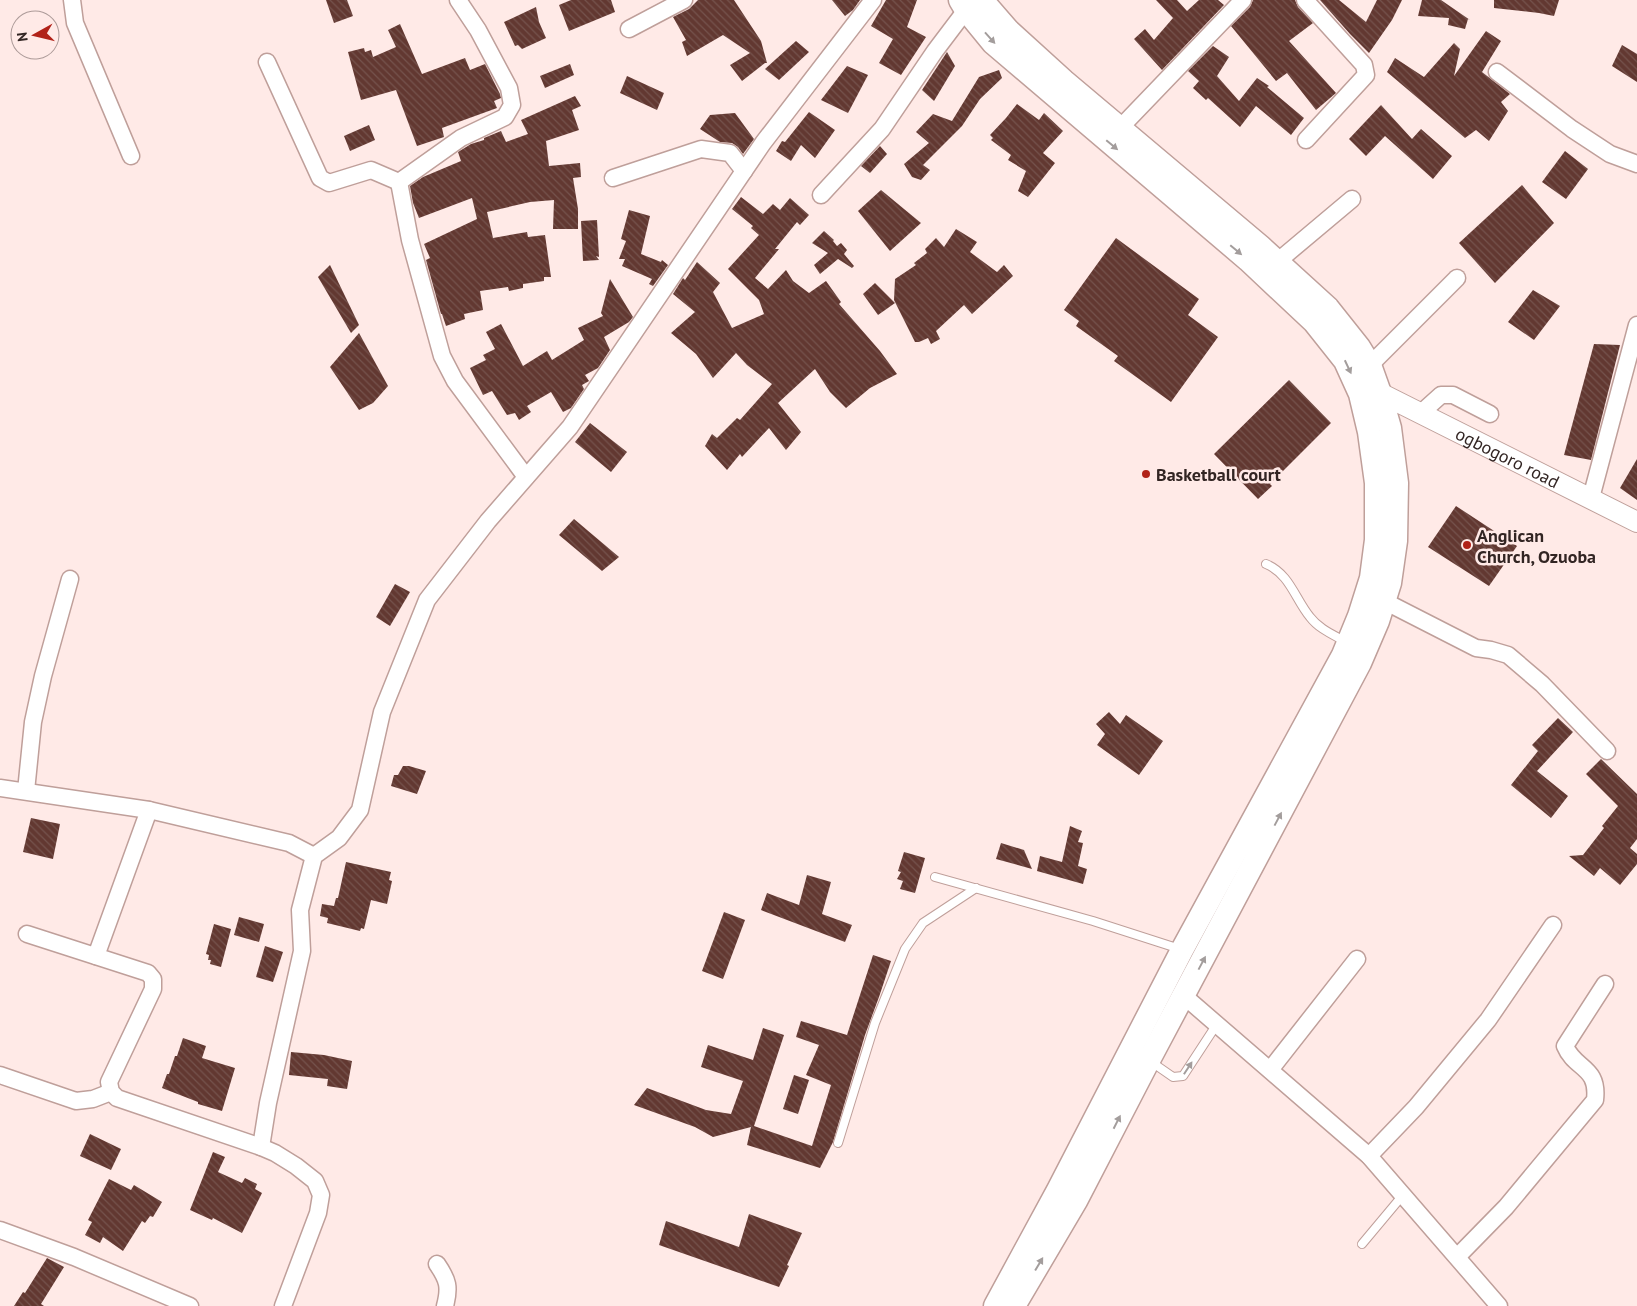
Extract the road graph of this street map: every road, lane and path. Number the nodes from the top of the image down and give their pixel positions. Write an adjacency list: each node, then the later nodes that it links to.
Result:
1 (72, 0): 13 (street)
2 (458, 0): 17 (street)
3 (684, 0): 8 (street)
4 (873, 0): 15 (street)
5 (1243, 0): 11 (street)
6 (1305, 0): 12 (street)
7 (969, 4): 11 (main road); 18 (street); 24 (main road, one-way to 24)
8 (629, 29)
9 (267, 62): 17 (street)
10 (1497, 72): 14 (street)
11 (1120, 128): 20 (main road)
12 (1306, 140)
13 (131, 156)
14 (1637, 164)
15 (744, 171): 16 (street); 27 (street)
16 (612, 178)
17 (399, 182): 27 (street)
18 (821, 195)
19 (1352, 199): 20 (street)
20 (1278, 262): 23 (main road)
21 (1457, 278): 23 (street)
22 (1637, 325): 28 (street)
23 (1370, 364): 24 (main road)
24 (1370, 393): 25 (street, ogbogoro road); 32 (main road); 33 (main road)
25 (1421, 413): 26 (street); 28 (street, ogbogoro road)
26 (1490, 414)
27 (526, 477): 38 (street)
28 (1591, 498): 29 (street, ogbogoro road)
29 (1637, 522)
30 (1266, 564): 33 (lane)
31 (70, 579): 36 (street)
32 (1384, 601): 34 (street); 47 (main road, one-way to 32)
33 (1348, 643): 43 (main road)
34 (1607, 751)
35 (0, 788): 36 (street)
36 (26, 791): 37 (street)
37 (149, 810): 38 (street); 44 (street)
38 (314, 856): 54 (street)
39 (934, 877): 40 (lane)
40 (976, 888): 43 (lane); 53 (lane)
41 (1553, 925): 55 (street)
42 (27, 934): 44 (street)
43 (1182, 950): 57 (main road)
44 (96, 956): 52 (street)
45 (1358, 960): 50 (street)
46 (1605, 984): 60 (street)
47 (1184, 996): 48 (street); 49 (main road)
48 (1217, 1024): 49 (lane, one-way to 48); 50 (street)
49 (1149, 1060): 57 (main road, one-way to 49)
50 (1270, 1070): 55 (street)
51 (0, 1075): 52 (street)
52 (111, 1092): 54 (street)
53 (838, 1143)
54 (261, 1147): 63 (street)
55 (1369, 1156): 56 (street)
56 (1403, 1195): 59 (lane); 60 (street)
57 (1067, 1196): 65 (main road); 66 (main road, one-way to 57)
58 (0, 1230): 62 (street)
59 (1362, 1244)
60 (1458, 1256): 67 (street)
61 (437, 1264): 64 (street)
62 (190, 1306)
63 (282, 1306)
64 (445, 1306)
65 (995, 1306)
66 (1014, 1306)
67 (1500, 1306)

